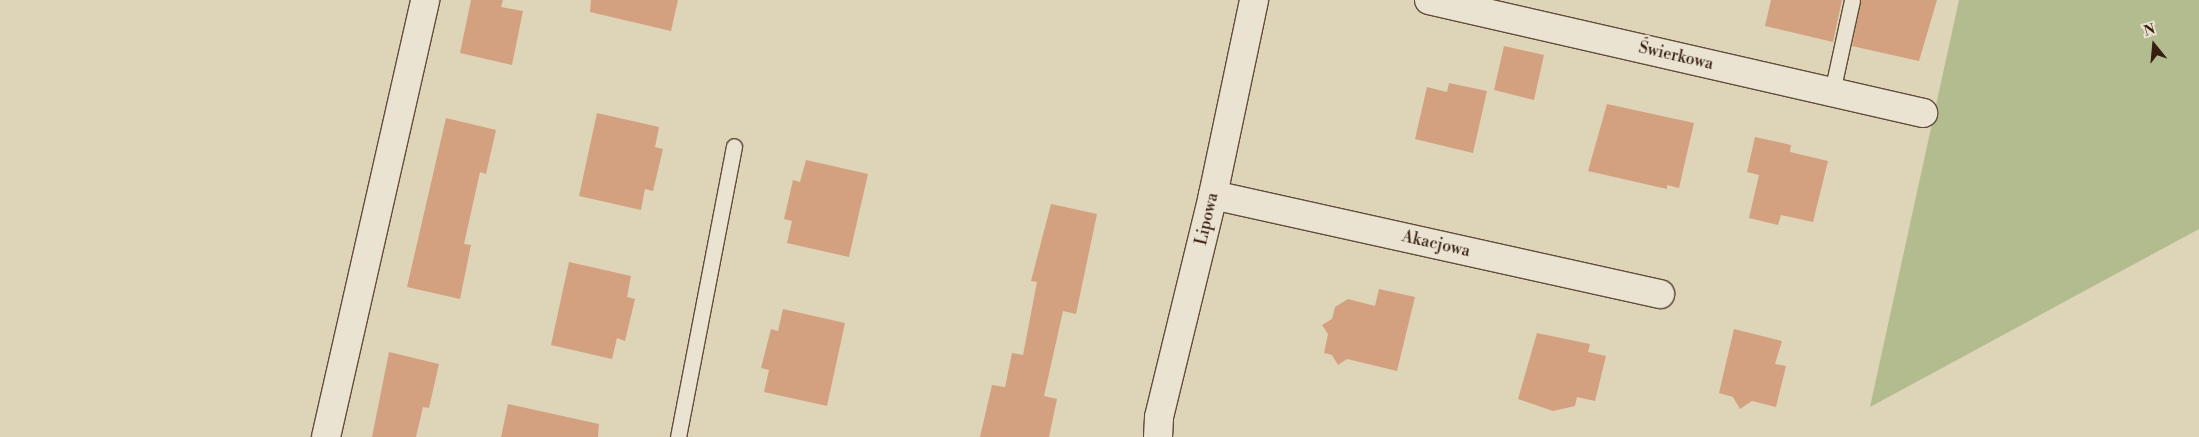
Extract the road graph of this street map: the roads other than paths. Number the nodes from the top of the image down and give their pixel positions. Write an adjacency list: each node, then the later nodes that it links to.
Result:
1 (425, 0): 10 (street)
2 (1254, 0): 8 (street, Lipowa)
3 (1429, 0): 5 (street, Świerkowa)
4 (1852, 0): 5 (lane)
5 (1832, 92): 6 (street, Świerkowa)
6 (1923, 113)
7 (734, 146): 11 (lane)
8 (1213, 194): 9 (street, Akacjowa); 12 (street, Lipowa)
9 (1660, 294)
10 (326, 437)
11 (678, 437)
12 (1158, 437)

